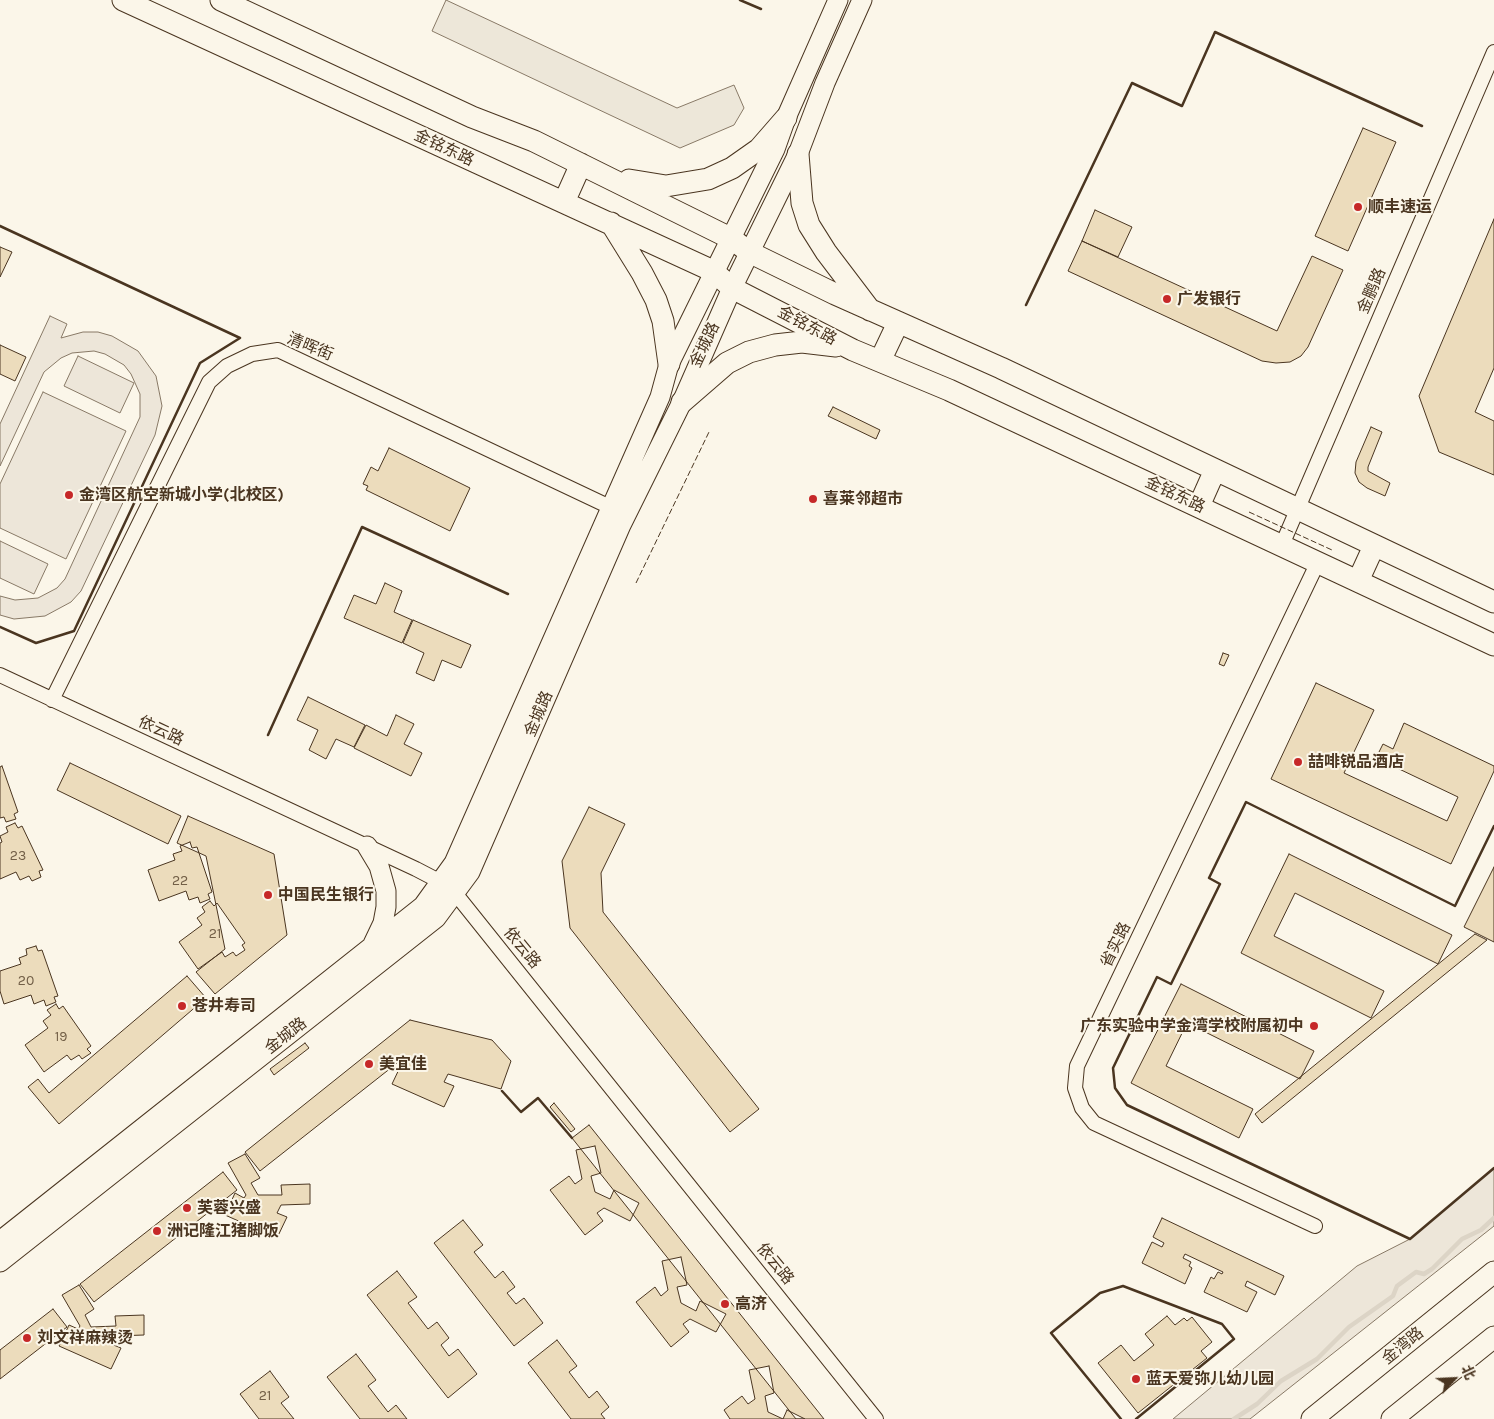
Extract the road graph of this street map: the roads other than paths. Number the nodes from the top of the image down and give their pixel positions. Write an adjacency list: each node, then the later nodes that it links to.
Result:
1 (124, 0): 10 (main road, 金铭东路)
2 (221, 0): 8 (main road)
3 (838, 0): 6 (street, 金城路)
4 (862, 0): 7 (street, 金城路)
5 (1494, 52): 25 (street, 金鹏路)
6 (786, 118): 9 (main road); 12 (street, 金城路)
7 (798, 154): 13 (street, 金城路); 16 (main road)
8 (582, 164): 9 (main road); 10 (main road)
9 (608, 176): 12 (main road)
10 (564, 202): 11 (main road, 金铭东路)
11 (611, 223): 14 (main road, 金铭东路); 20 (main road)
12 (732, 238): 13 (main road); 14 (street, 金城路)
13 (749, 252): 15 (street, 金城路); 16 (main road)
14 (713, 271): 15 (main road, 金铭东路); 20 (street, 金城路)
15 (732, 288): 18 (main road, 金铭东路); 21 (street, 金城路)
16 (870, 310): 17 (main road)
17 (898, 323): 19 (main road); 22 (main road)
18 (853, 350): 19 (main road, 金铭东路); 21 (main road)
19 (880, 361): 23 (main road, 金铭东路)
20 (669, 364): 24 (street, 金城路)
21 (682, 402): 35 (street, 金城路)
22 (1215, 470): 23 (main road); 25 (main road)
23 (1199, 506): 26 (main road, 金铭东路)
24 (610, 508): 33 (street, 清晖街); 35 (street, 金城路)
25 (1298, 509): 26 (street, 金鹏路); 27 (main road)
26 (1282, 545): 28 (main road, 金铭东路)
27 (1374, 546): 29 (main road); 30 (main road)
28 (1318, 562): 29 (main road, 金铭东路); 37 (street, 省实路)
29 (1358, 581): 31 (main road, 金铭东路)
30 (1494, 602)
31 (1494, 645)
32 (0, 675): 33 (street, 依云路)
33 (52, 700): 34 (street, 依云路)
34 (367, 846): 35 (street, 依云路); 36 (street)
35 (448, 887): 36 (street, 金城路); 39 (street, 金城路); 42 (street, 依云路)
36 (373, 945): 38 (street, 金城路)
37 (1315, 1226)
38 (0, 1241)
39 (0, 1262)
40 (1494, 1272): 43 (main road, 金湾路)
41 (1494, 1337): 44 (main road)
42 (876, 1419)
43 (1312, 1419)
44 (1392, 1419)

